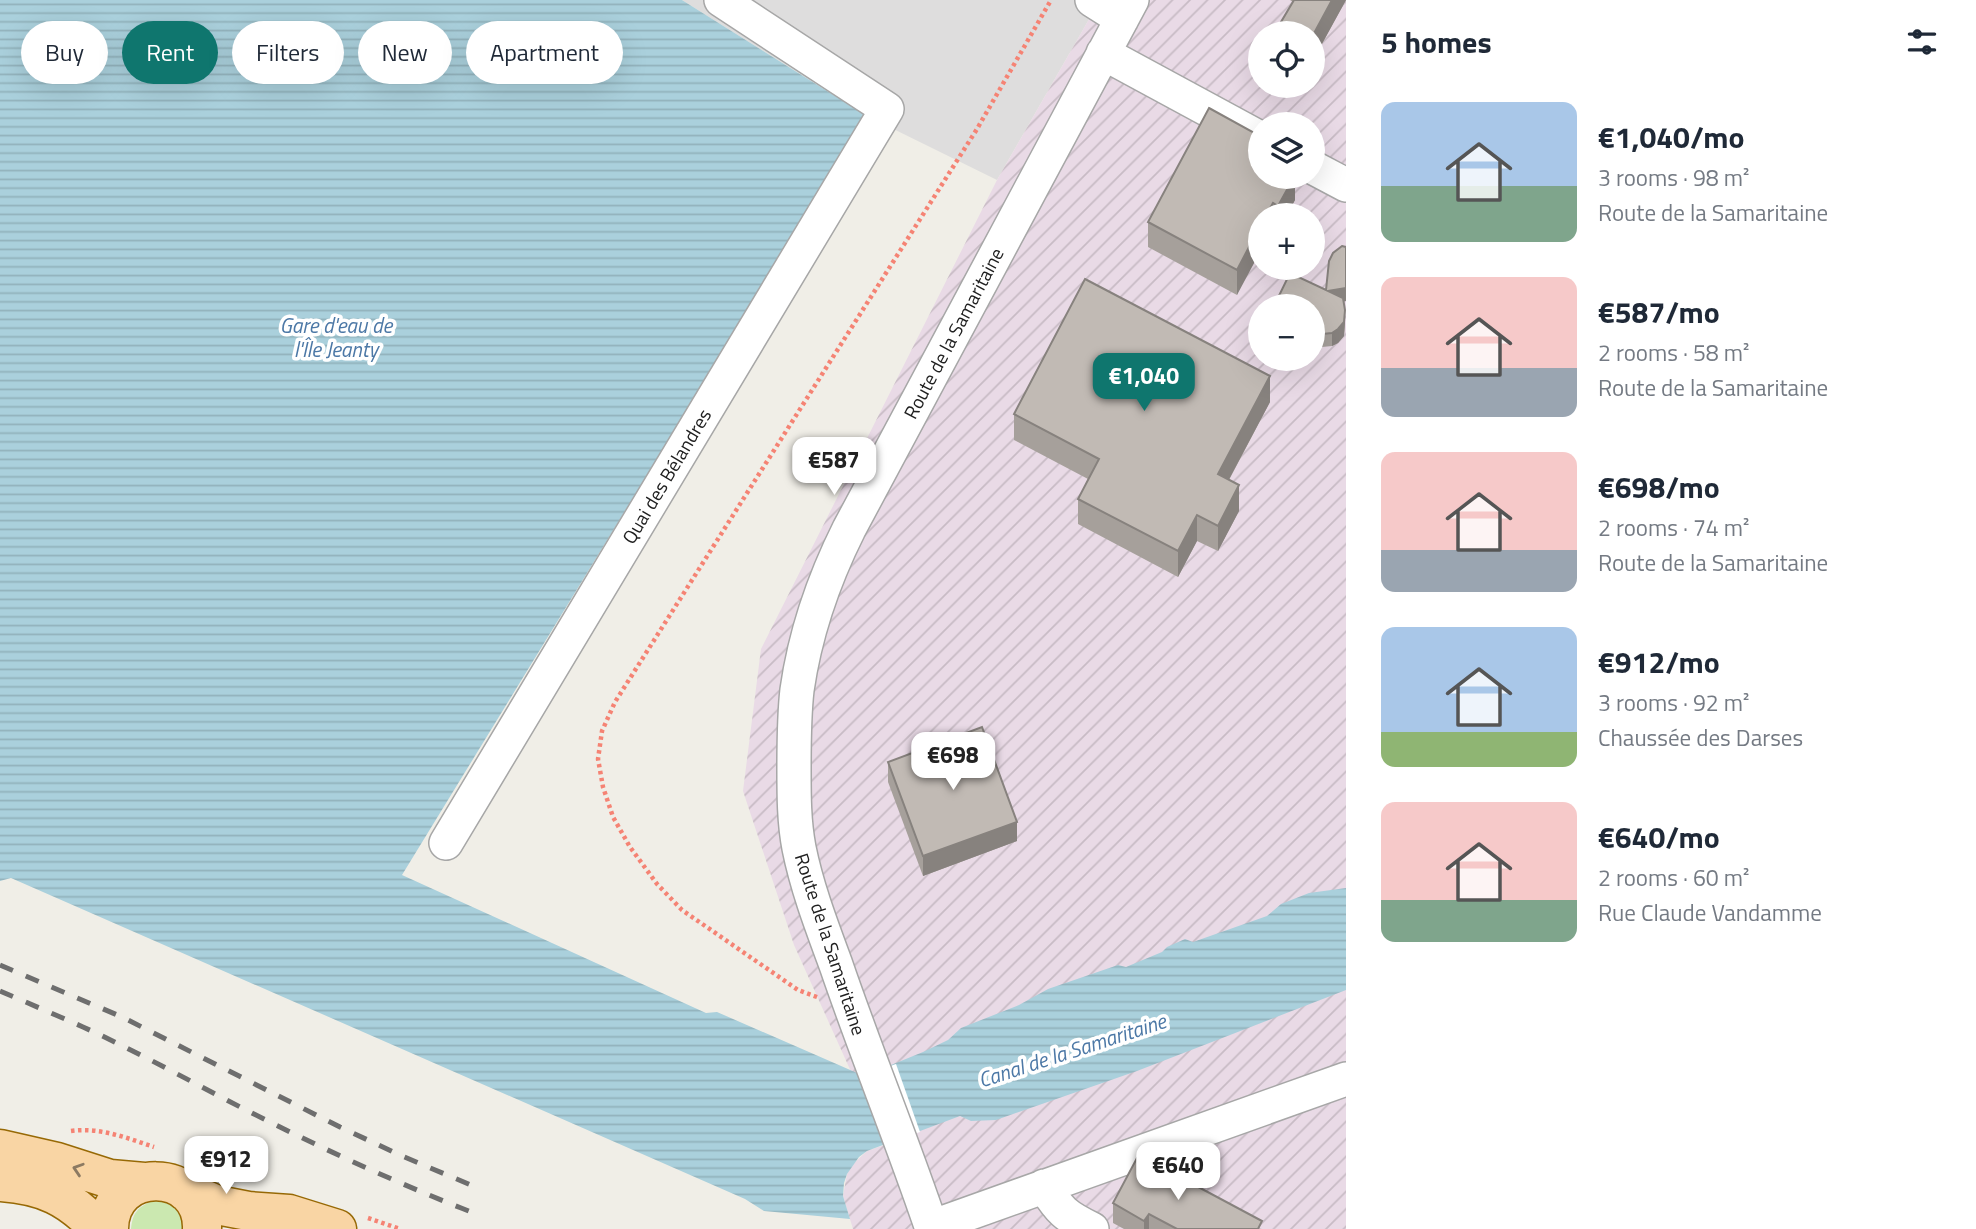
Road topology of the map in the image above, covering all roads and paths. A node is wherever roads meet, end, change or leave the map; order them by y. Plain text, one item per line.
1 (721, 0) edge
2 (1051, 0) edge
3 (1092, 0) edge
4 (1127, 9) edge
5 (1103, 53) junction
6 (1248, 132) edge
7 (1325, 174) edge
8 (1346, 185) edge
9 (446, 843) dead end
10 (850, 1008) junction
11 (1346, 1079) edge
12 (0, 1149) edge
13 (0, 1182) edge
14 (145, 1182) junction
15 (1044, 1186) junction
16 (185, 1191) junction
17 (931, 1228) edge
18 (99, 1229) edge
19 (109, 1229) edge
20 (202, 1229) edge
21 (337, 1229) edge
22 (1092, 1229) edge

1 - 9 street, Quai des Bélandres
2 - 10 path
3 - 4 street
4 - 5 street, Route de la Samaritaine
5 - 6 street
5 - 10 street, Route de la Samaritaine
7 - 8 street
10 - 17 street, Route de la Samaritaine
11 - 15 street
14 -> 12 main road
13 - 18 main road
14 - 16 main road
14 - 19 main road
15 - 17 street
15 - 22 street
16 - 20 main road
16 - 21 main road

